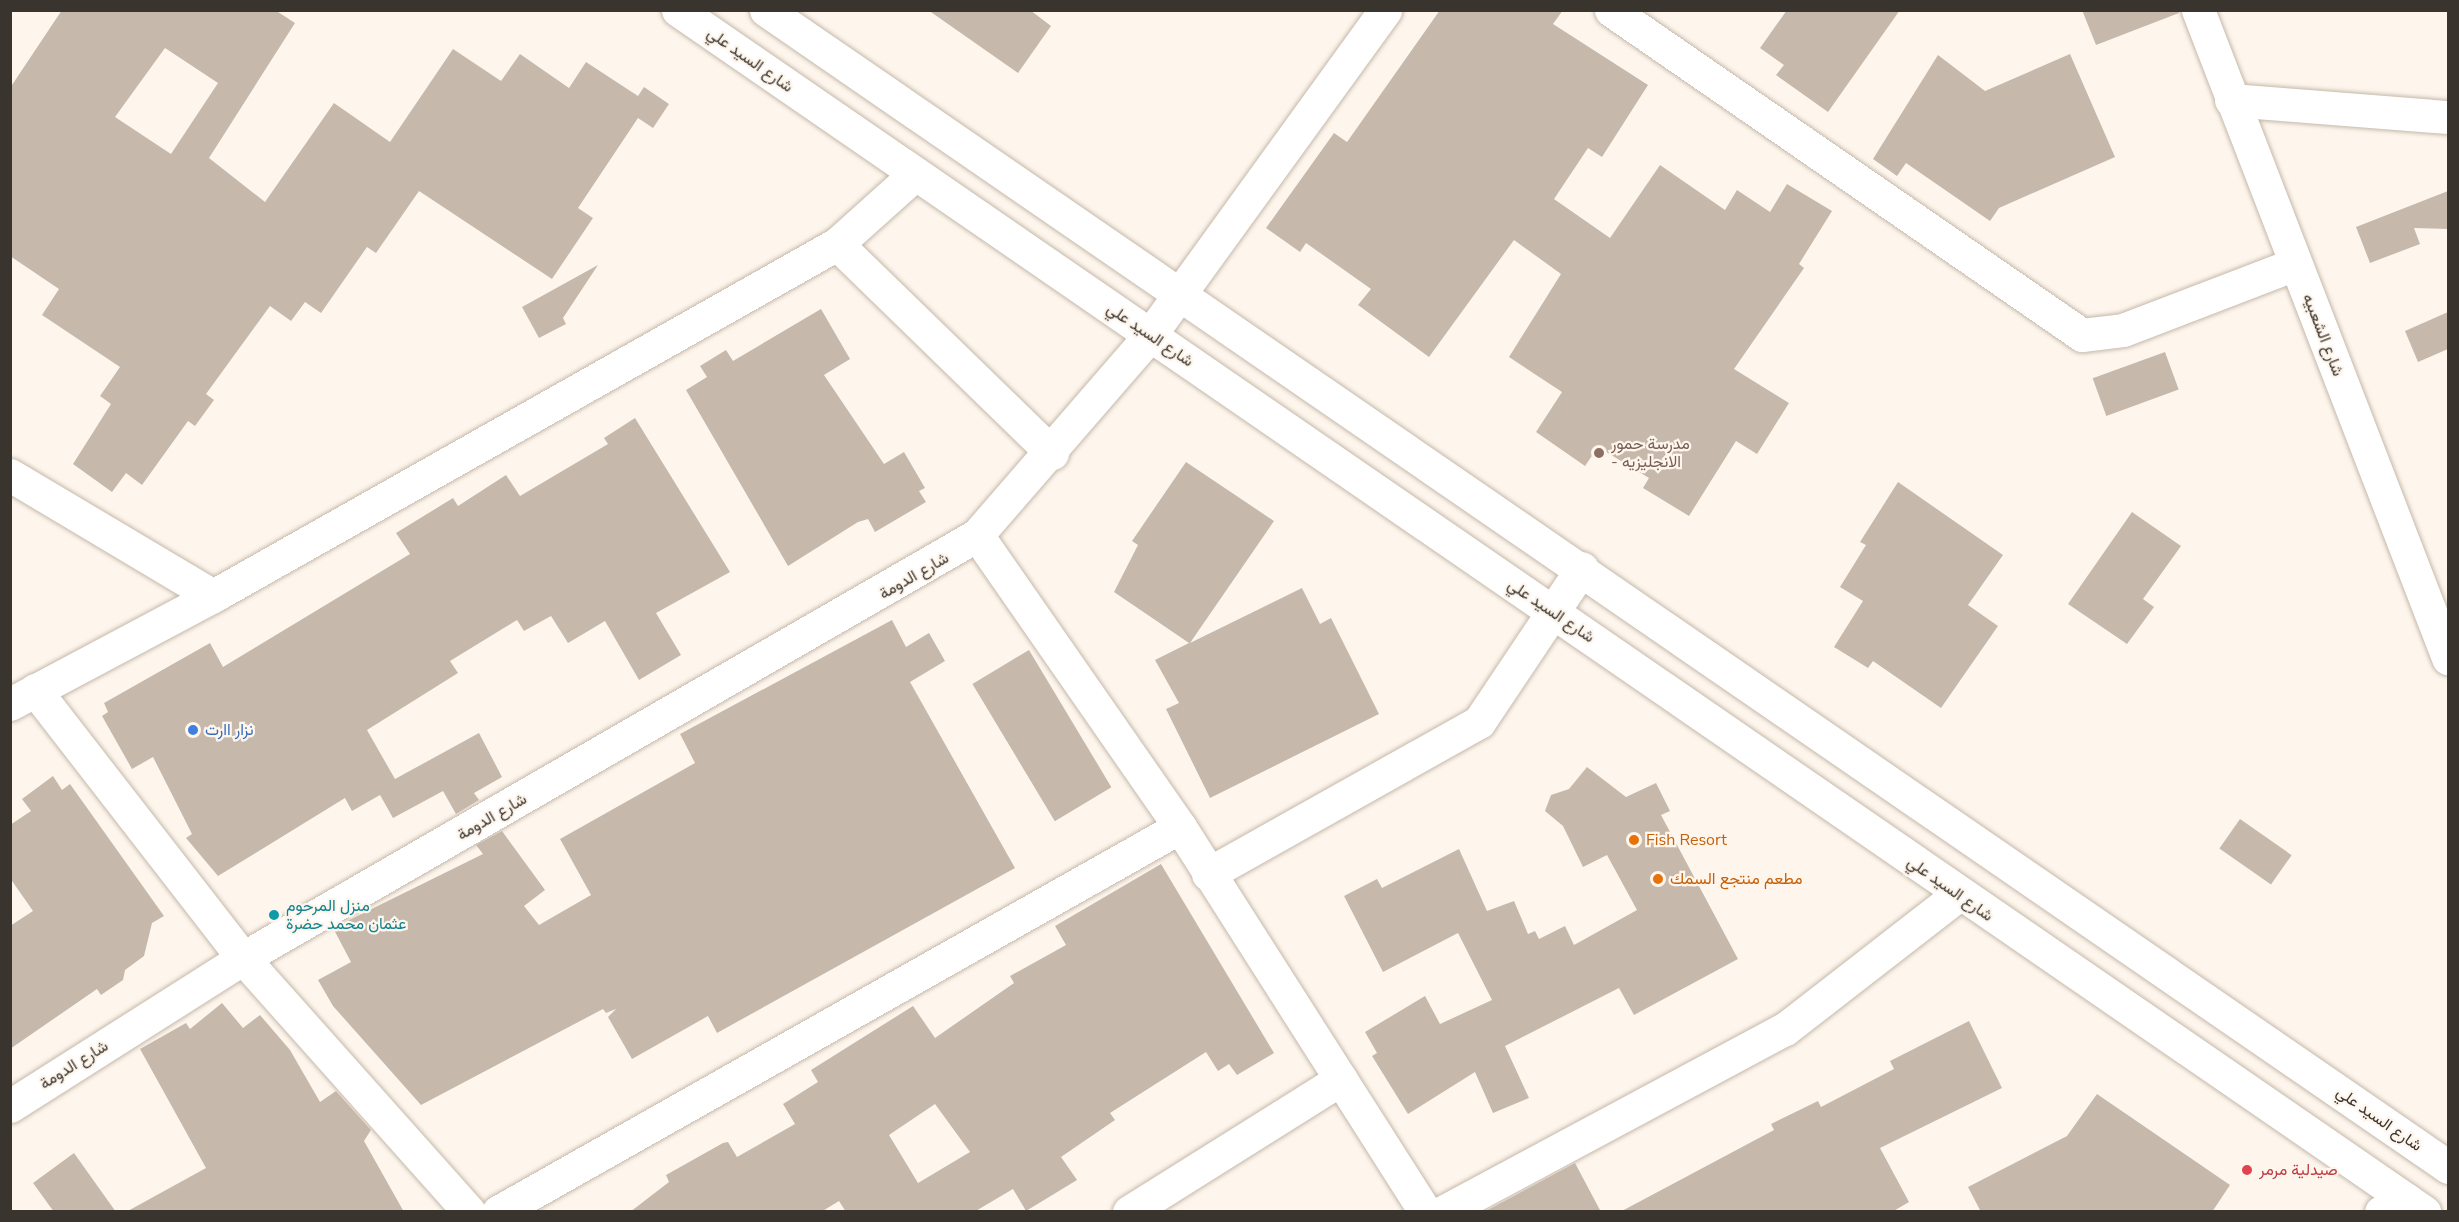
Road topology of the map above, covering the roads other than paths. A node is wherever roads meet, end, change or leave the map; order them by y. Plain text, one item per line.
1 (678, 10) edge
2 (766, 10) edge
3 (1385, 10) edge
4 (1611, 10) edge
5 (2198, 10) edge
6 (2232, 100) junction
7 (2448, 117) edge
8 (915, 174) junction
9 (837, 244) junction
10 (2295, 264) junction
11 (1178, 294) junction
12 (1150, 335) junction
13 (1052, 453) junction
14 (10, 475) edge
15 (977, 535) junction
16 (1582, 568) junction
17 (213, 596) junction
18 (1553, 613) junction
19 (2448, 658) edge
20 (23, 697) edge
21 (1180, 827) junction
22 (1208, 874) junction
23 (1958, 895) junction
24 (243, 958) junction
25 (1341, 1079) junction
26 (10, 1106) edge
27 (2448, 1167) edge
28 (2403, 1208) edge
29 (469, 1212) edge
30 (498, 1212) edge
31 (1129, 1212) edge
32 (1425, 1212) edge
33 (1443, 1212) edge

1 - 8 street, شارع السيد علي
2 - 11 street, شارع السيد علي
3 - 11 street, شارع الدومة
4 - 10 street
5 - 6 street, شارع الشعبيه
6 - 7 street
6 - 10 street, شارع الشعبيه
8 - 9 street
8 - 12 street, شارع السيد علي
9 - 13 street
9 - 17 street
10 - 19 street, شارع الشعبيه
11 - 12 street, شارع الدومة
11 - 16 street, شارع السيد علي
12 - 13 street, شارع الدومة
12 - 18 street, شارع السيد علي
13 - 15 street, شارع الدومة
14 - 17 street
15 - 21 street
15 - 24 street, شارع الدومة
16 - 18 street
16 - 27 street, شارع السيد علي
17 - 20 street
18 - 22 street
18 - 23 street, شارع السيد علي
20 - 24 street
21 - 22 street
21 - 30 street
22 - 25 street
23 - 28 street, شارع السيد علي
23 - 33 street
24 - 26 street, شارع الدومة
24 - 29 street
25 - 31 street
25 - 32 street

